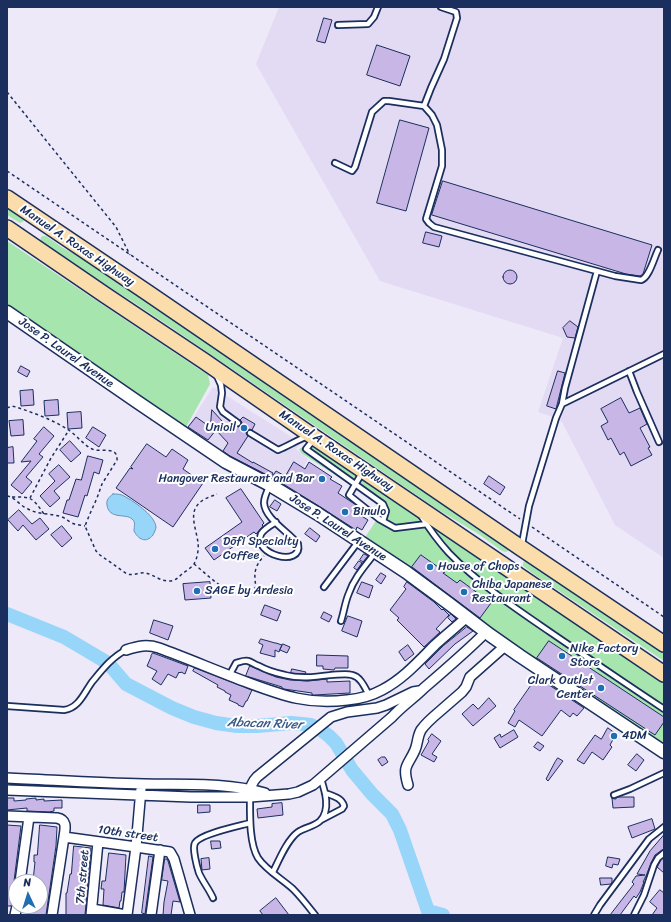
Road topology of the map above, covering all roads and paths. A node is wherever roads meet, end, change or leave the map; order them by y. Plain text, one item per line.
1 (378, 7) edge
2 (440, 7) edge
3 (338, 25) dead end
4 (7, 92) edge
5 (424, 106) junction
6 (335, 163) dead end
7 (7, 171) edge
8 (7, 198) edge
9 (37, 218) junction
10 (7, 228) edge
11 (24, 239) junction
12 (658, 250) dead end
13 (130, 255) junction
14 (597, 271) junction
15 (7, 312) edge
16 (664, 354) edge
17 (204, 361) junction
18 (629, 371) junction
19 (562, 404) junction
20 (7, 408) edge
21 (238, 423) dead end
22 (69, 430) junction
23 (250, 433) dead end
24 (313, 436) junction
25 (660, 442) dead end
26 (364, 470) junction
27 (355, 483) junction
28 (270, 485) junction
29 (217, 494) dead end
30 (7, 496) edge
31 (12, 497) junction
32 (30, 498) junction
33 (412, 502) junction
34 (44, 514) junction
35 (383, 521) junction
36 (276, 522) junction
37 (526, 523) junction
38 (427, 524) junction
39 (85, 526) junction
40 (359, 541) junction
41 (521, 548) junction
42 (268, 552) junction
43 (376, 552) junction
44 (194, 564) junction
45 (507, 567) junction
46 (324, 587) dead end
47 (467, 617) junction
48 (664, 617) edge
49 (341, 621) dead end
50 (488, 634) junction
51 (664, 644) edge
52 (505, 646) junction
53 (126, 650) joint
54 (664, 674) edge
55 (229, 676) junction
56 (423, 693) junction
57 (369, 696) junction
58 (325, 702) junction
59 (7, 706) edge
60 (664, 709) edge
61 (331, 717) junction
62 (664, 752) edge
63 (664, 773) edge
64 (7, 778) edge
65 (320, 779) junction
66 (141, 784) junction
67 (408, 785) dead end
68 (7, 790) edge
69 (250, 793) junction
70 (325, 793) junction
71 (141, 795) junction
72 (614, 795) dead end
73 (7, 816) edge
74 (29, 817) junction
75 (320, 821) junction
76 (250, 823) junction
77 (664, 827) edge
78 (64, 837) junction
79 (98, 842) junction
80 (136, 847) junction
81 (160, 850) junction
82 (664, 852) edge
83 (273, 872) junction
84 (21, 874) edge
85 (213, 898) dead end
86 (92, 912) edge
87 (52, 915) edge
88 (126, 915) edge
89 (151, 915) edge
90 (190, 915) edge
91 (315, 915) edge
92 (594, 915) edge
93 (634, 915) edge

1 - 3 lane
2 - 5 lane
4 - 13 path
5 - 6 lane
5 - 14 lane
7 - 13 path
8 - 9 main road, Manuel A. Roxas Highway
9 - 11 main road
9 - 41 main road, Manuel A. Roxas Highway
10 - 11 main road, Manuel A. Roxas Highway
11 - 17 main road, Manuel A. Roxas Highway
12 - 14 lane
13 - 37 path
14 - 19 lane
15 - 28 street, Jose P. Laurel Avenue
16 - 18 lane
17 - 21 lane
17 - 24 main road, Manuel A. Roxas Highway
18 - 19 lane
18 - 25 lane
19 - 37 lane
20 - 22 path
22 - 32 path
22 - 39 path
23 - 24 lane
24 - 26 main road, Manuel A. Roxas Highway
24 - 27 lane
26 - 27 lane
26 - 33 main road, Manuel A. Roxas Highway
27 - 35 lane
27 - 35 lane
28 - 36 lane
28 - 40 street, Jose P. Laurel Avenue
29 - 44 path
30 - 31 path
31 - 32 path
31 - 34 path
32 - 34 path
33 - 38 lane
33 - 45 main road, Manuel A. Roxas Highway
34 - 39 path
35 - 38 lane
36 - 42 lane
36 - 42 lane
37 - 41 lane
37 - 48 path
38 - 60 lane
39 - 44 path
40 - 43 street, Jose P. Laurel Avenue
40 - 46 lane
41 - 45 main road
41 - 51 main road, Manuel A. Roxas Highway
42 - 44 path
43 - 47 street, Jose P. Laurel Avenue
43 - 49 lane
45 - 54 main road, Manuel A. Roxas Highway
47 - 50 street, Jose P. Laurel Avenue
47 - 57 street
50 - 52 street, Jose P. Laurel Avenue
50 - 56 street
52 - 62 street, Jose P. Laurel Avenue
52 - 67 street
53 - 55 street
53 - 59 lane
55 - 57 lane
55 - 58 street
56 - 61 street
56 - 65 street
57 - 58 street
58 - 61 street
61 - 69 street
63 - 72 lane
64 - 66 street
65 - 69 street
65 - 70 lane
66 - 69 street
66 - 71 street
68 - 71 street
69 - 71 street
69 - 76 lane
70 - 75 lane
70 - 75 lane
71 - 80 street
73 - 74 street
74 - 78 street
74 - 84 street
75 - 83 lane
76 - 83 lane
76 - 85 lane
77 - 92 lane
78 - 79 street, 10th street
78 - 87 street
79 - 80 street, 10th street
79 - 86 street, 7th street
80 - 81 street, 10th street
80 - 88 street
81 - 89 street
81 - 90 street, 10th street
82 - 93 lane
83 - 91 lane
86 - 88 street

